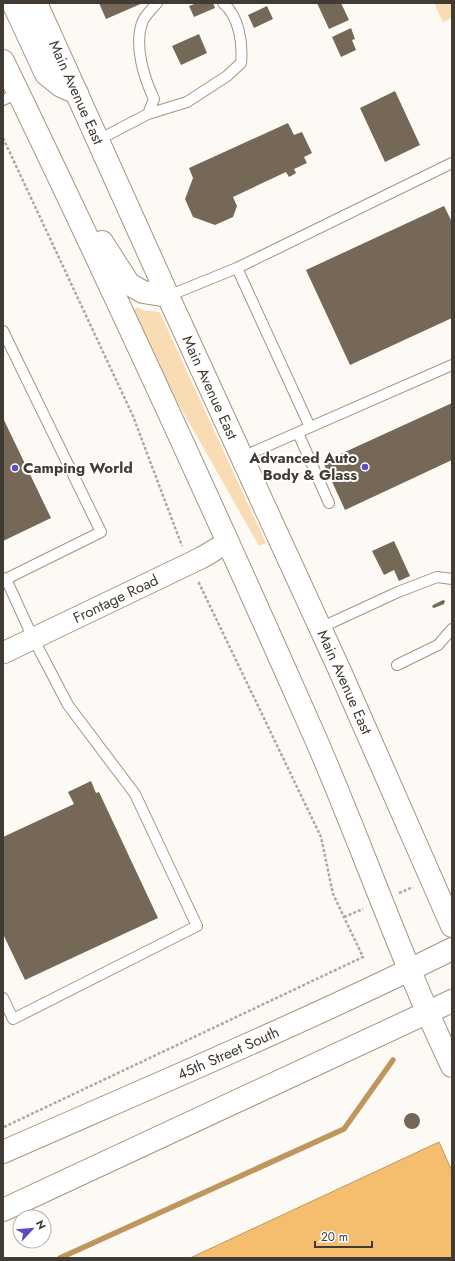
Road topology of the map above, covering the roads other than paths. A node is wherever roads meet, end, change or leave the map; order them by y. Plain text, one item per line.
1 (13, 3) edge
2 (36, 3) edge
3 (157, 3) edge
4 (223, 3) edge
5 (3, 61) edge
6 (78, 93) junction
7 (11, 97) edge
8 (148, 114) junction
9 (40, 136) junction
10 (98, 140) junction
11 (452, 163) edge
12 (237, 268) junction
13 (168, 296) junction
14 (3, 331) edge
15 (452, 365) edge
16 (310, 427) junction
17 (298, 433) junction
18 (242, 457) junction
19 (329, 503) dead end
20 (228, 542) junction
21 (4, 578) edge
22 (452, 579) edge
23 (320, 628) junction
24 (452, 629) edge
25 (33, 638) junction
26 (3, 653) edge
27 (397, 665) dead end
28 (452, 926) edge
29 (452, 949) edge
30 (410, 970) junction
31 (3, 998) edge
32 (452, 1001) edge
33 (427, 1013) junction
34 (452, 1066) edge
35 (3, 1152) edge
36 (3, 1210) edge

1 - 6 main road
2 - 6 main road, Main Avenue East
3 - 8 lane
4 - 8 lane
5 - 7 main road
6 - 10 main road, Main Avenue East
7 - 9 main road
8 - 10 lane
9 - 13 main road
9 - 20 main road
10 - 13 main road, Main Avenue East
11 - 12 lane
12 - 13 lane
12 - 16 lane
13 - 18 main road, Main Avenue East
14 - 21 lane
15 - 16 lane
16 - 17 lane
17 - 18 lane
17 - 19 lane
18 - 23 main road, Main Avenue East
20 - 25 street, Frontage Road
20 - 30 main road
21 - 25 lane
22 - 23 lane
23 - 28 main road, Main Avenue East
24 - 27 lane
25 - 26 street, Frontage Road
25 - 31 lane
29 - 30 main road, 45th Street South
30 - 33 main road
30 - 35 main road, 45th Street South
32 - 33 main road
33 - 34 main road
33 - 36 main road

